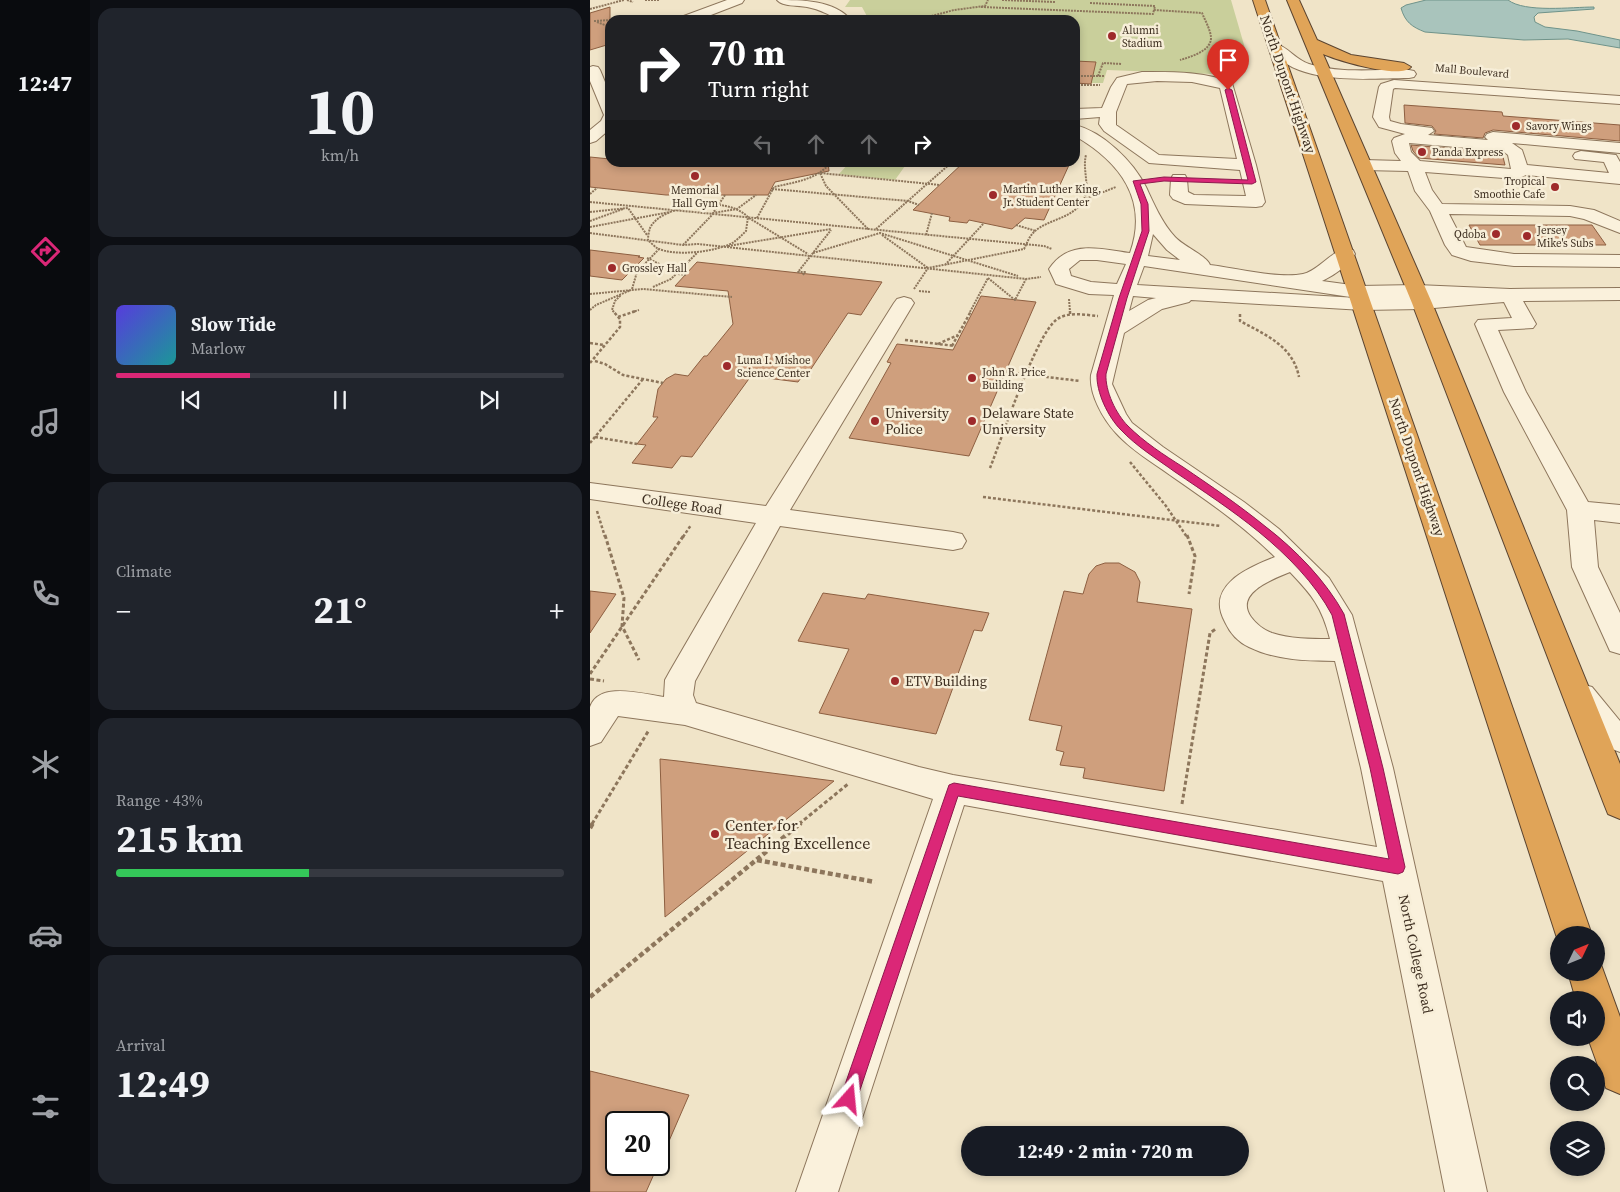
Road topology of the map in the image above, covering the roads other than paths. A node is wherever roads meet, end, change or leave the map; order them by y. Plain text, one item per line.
1 (738, 0) edge
2 (785, 0) edge
3 (1259, 0) edge
4 (1293, 0) edge
5 (699, 15) edge
6 (839, 15) edge
7 (1313, 43) junction
8 (1276, 48) junction
9 (595, 68) edge
10 (1406, 69) junction
11 (1324, 71) junction
12 (1620, 90) edge
13 (1290, 91) junction
14 (1336, 98) junction
15 (1576, 98) junction
16 (605, 100) edge
17 (1620, 100) edge
18 (590, 107) edge
19 (1108, 112) junction
20 (605, 114) edge
21 (1080, 114) edge
22 (1620, 115) edge
23 (1344, 119) junction
24 (605, 126) edge
25 (1080, 133) edge
26 (590, 138) edge
27 (1620, 148) edge
28 (1512, 149) junction
29 (1364, 164) junction
30 (1248, 165) junction
31 (1415, 166) junction
32 (1520, 170) junction
33 (1620, 178) edge
34 (1198, 180) dead end
35 (1151, 182) junction
36 (1234, 182) dead end
37 (1252, 182) junction
38 (1541, 197) junction
39 (1145, 204) junction
40 (1437, 208) junction
41 (1618, 230) edge
42 (1144, 239) junction
43 (1097, 254) junction
44 (1346, 254) junction
45 (1137, 260) junction
46 (1620, 261) edge
47 (1222, 271) junction
48 (1294, 282) junction
49 (1210, 294) junction
50 (1620, 294) edge
51 (1510, 295) junction
52 (909, 297) road end
53 (1419, 297) junction
54 (1361, 298) junction
55 (1115, 311) junction
56 (590, 491) edge
57 (1580, 510) junction
58 (1620, 514) edge
59 (773, 516) junction
60 (953, 541) dead end
61 (1295, 559) junction
62 (1620, 643) edge
63 (1347, 650) junction
64 (1572, 685) junction
65 (685, 712) junction
66 (590, 733) edge
67 (1620, 739) edge
68 (954, 789) junction
69 (1620, 804) edge
70 (1398, 867) junction
71 (1571, 926) edge
72 (1605, 1029) edge
73 (1620, 1074) edge
74 (818, 1192) edge
75 (1466, 1192) edge

1 - 5 street
2 - 6 street
3 - 8 highway, North Dupont Highway
4 - 7 highway
7 - 10 highway
7 - 11 highway
8 - 11 street, Mall Boulevard
8 - 13 highway, North Dupont Highway
9 - 16 street
10 - 11 street, Mall Boulevard
10 - 14 highway
10 - 15 street, Mall Boulevard
11 - 13 street, Mall Boulevard
11 - 14 highway
12 - 15 street
13 - 23 highway
13 - 44 highway, North Dupont Highway
14 - 23 highway
15 - 17 street
15 - 22 street
15 - 27 street
18 - 20 street
19 - 21 street
19 - 30 street
19 - 30 street
23 - 29 highway
24 - 26 street
25 - 35 street
28 - 31 street
28 - 32 street
28 - 33 street
29 - 31 street
29 - 53 highway
30 - 37 street
31 - 32 street
31 - 40 street
32 - 33 street
32 - 38 street
34 - 35 street
35 - 37 street
35 - 39 street
36 - 37 street
38 - 40 street
38 - 41 street
39 - 42 street
39 - 47 street
40 - 46 street
42 - 43 street
42 - 45 street
43 - 45 street
43 - 55 street
44 - 48 street
44 - 54 highway, North Dupont Highway
45 - 47 street
45 - 55 street, North College Road
47 - 48 street
48 - 54 street
49 - 54 street
49 - 55 street
49 - 55 street
50 - 51 street
51 - 53 street
51 - 57 street
52 - 59 street
53 - 54 street
53 - 64 highway
54 - 71 highway, North Dupont Highway
55 - 61 street, North College Road
56 - 59 street, College Road
57 - 58 street
57 - 62 street
59 - 60 street, College Road
59 - 65 street
61 - 63 street, North College Road
61 - 63 street
63 - 70 street, North College Road
64 - 67 street
64 - 69 highway
65 - 66 street
65 - 68 street
68 - 70 street
68 - 74 street
70 - 75 street, North College Road
72 - 73 highway

